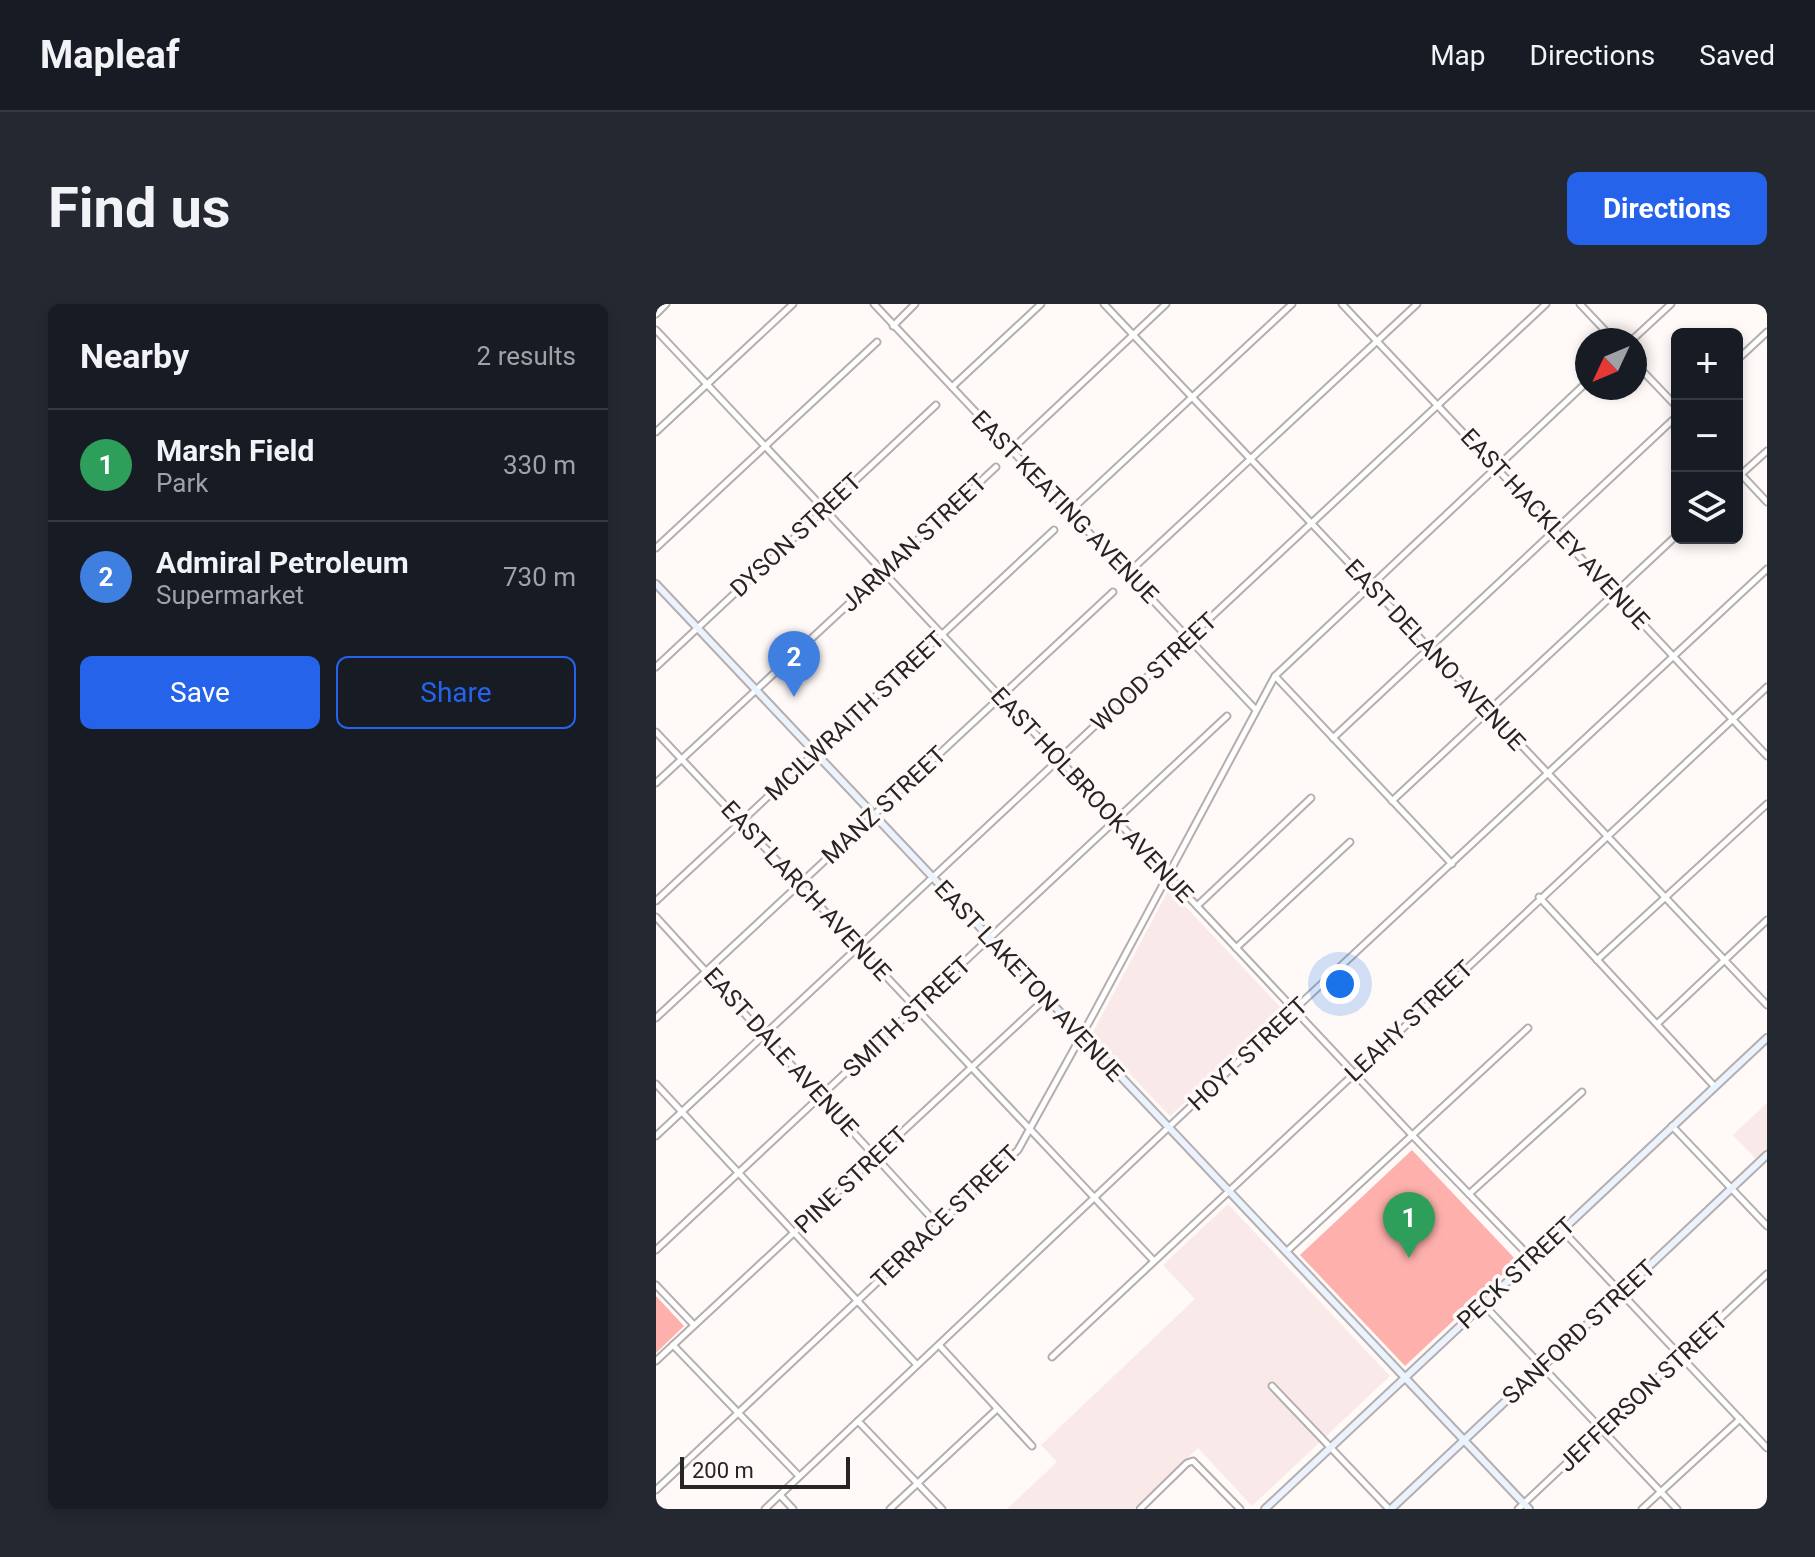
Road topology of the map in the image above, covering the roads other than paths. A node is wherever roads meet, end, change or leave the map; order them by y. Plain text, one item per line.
1 (666, 304) edge
2 (793, 304) edge
3 (874, 304) edge
4 (915, 304) edge
5 (1041, 304) edge
6 (1104, 304) edge
7 (1166, 304) edge
8 (1292, 304) edge
9 (1342, 304) edge
10 (1417, 304) edge
11 (1546, 304) edge
12 (1580, 304) edge
13 (1671, 304) edge
14 (656, 314) edge
15 (893, 326) junction
16 (1603, 328) edge
17 (1645, 328) edge
18 (656, 330) edge
19 (1767, 332) edge
20 (1133, 335) junction
21 (877, 342) dead end
22 (1377, 342) junction
23 (1743, 354) edge
24 (1647, 376) edge
25 (707, 384) junction
26 (952, 387) junction
27 (1575, 393) edge
28 (1192, 398) junction
29 (1671, 401) edge
30 (1438, 404) junction
31 (936, 405) dead end
32 (1671, 422) edge
33 (656, 432) edge
34 (765, 447) junction
35 (1011, 450) junction
36 (1767, 451) edge
37 (1250, 460) junction
38 (996, 467) dead end
39 (1497, 467) junction
40 (1741, 472) edge
41 (1743, 479) edge
42 (1767, 502) edge
43 (824, 509) junction
44 (1069, 512) junction
45 (1311, 524) junction
46 (1054, 530) dead end
47 (1556, 530) junction
48 (1671, 541) edge
49 (656, 548) edge
50 (1767, 569) edge
51 (883, 572) junction
52 (1128, 573) junction
53 (656, 584) edge
54 (1370, 586) junction
55 (1113, 592) dead end
56 (1615, 593) junction
57 (697, 628) junction
58 (942, 634) junction
59 (1190, 639) junction
60 (1429, 649) junction
61 (1674, 656) junction
62 (656, 667) edge
63 (1275, 676) junction
64 (1767, 687) edge
65 (755, 691) junction
66 (1000, 697) junction
67 (1256, 710) junction
68 (1488, 711) junction
69 (1227, 716) dead end
70 (1733, 719) junction
71 (656, 732) edge
72 (1333, 738) junction
73 (814, 754) junction
74 (1767, 756) edge
75 (682, 759) junction
76 (1059, 759) junction
77 (1547, 774) junction
78 (656, 783) edge
79 (1311, 798) dead end
80 (1392, 801) junction
81 (1767, 804) edge
82 (873, 816) junction
83 (1116, 820) junction
84 (741, 822) junction
85 (1606, 836) junction
86 (1350, 842) dead end
87 (1452, 864) junction
88 (1168, 876) junction
89 (932, 878) junction
90 (799, 885) junction
91 (1539, 897) junction
92 (1665, 898) junction
93 (656, 901) edge
94 (1197, 906) junction
95 (656, 917) edge
96 (1767, 920) edge
97 (989, 939) junction
98 (858, 947) junction
99 (1236, 948) junction
100 (1724, 959) junction
101 (1597, 960) junction
102 (706, 971) junction
103 (1045, 999) junction
104 (1767, 1005) edge
105 (916, 1008) junction
106 (1295, 1009) junction
107 (656, 1018) edge
108 (1657, 1024) junction
109 (1528, 1028) dead end
110 (764, 1035) junction
111 (1081, 1037) junction
112 (1767, 1038) edge
113 (971, 1068) junction
114 (1354, 1073) junction
115 (656, 1084) edge
116 (1715, 1087) junction
117 (1582, 1092) dead end
118 (821, 1097) junction
119 (682, 1112) junction
120 (1672, 1126) junction
121 (1031, 1130) junction
122 (1168, 1130) junction
123 (1412, 1135) junction
124 (656, 1136) edge
125 (1767, 1155) edge
126 (876, 1157) junction
127 (739, 1174) junction
128 (1732, 1189) junction
129 (1227, 1190) junction
130 (1469, 1194) junction
131 (1095, 1198) junction
132 (937, 1224) junction
133 (1767, 1226) edge
134 (1562, 1230) junction
135 (794, 1234) junction
136 (656, 1250) edge
137 (1286, 1252) junction
138 (1531, 1258) junction
139 (1153, 1260) junction
140 (1767, 1274) edge
141 (656, 1285) edge
142 (1622, 1292) junction
143 (856, 1302) junction
144 (1483, 1304) junction
145 (694, 1325) junction
146 (673, 1345) junction
147 (939, 1345) junction
148 (1681, 1356) junction
149 (1052, 1357) dead end
150 (656, 1361) edge
151 (917, 1365) junction
152 (1543, 1365) junction
153 (1405, 1376) junction
154 (1272, 1386) dead end
155 (997, 1409) junction
156 (738, 1413) junction
157 (1740, 1419) junction
158 (858, 1421) junction
159 (1602, 1430) junction
160 (1464, 1440) junction
161 (1032, 1446) dead end
162 (1330, 1448) junction
163 (1767, 1448) edge
164 (799, 1476) junction
165 (917, 1483) junction
166 (656, 1490) edge
167 (1661, 1490) junction
168 (780, 1495) junction
169 (1524, 1507) edge
170 (765, 1509) edge
171 (793, 1509) edge
172 (890, 1509) edge
173 (942, 1509) edge
174 (1140, 1509) edge
175 (1240, 1509) edge
176 (1265, 1509) edge
177 (1390, 1509) edge
178 (1642, 1509) edge
179 (1677, 1509) edge

1 - 14 street
2 - 25 street
3 - 15 street, EAST KEATING AVENUE
4 - 15 street
5 - 26 street
6 - 20 street, EAST DELANO AVENUE
7 - 20 street
8 - 28 street
9 - 22 street, EAST HACKLEY AVENUE
10 - 22 street
11 - 30 street, WOOD STREET
12 - 16 street
13 - 17 street
15 - 26 street, EAST KEATING AVENUE
18 - 25 street, EAST HOLBROOK AVENUE
19 - 23 street
20 - 28 street, EAST DELANO AVENUE
20 - 35 street
21 - 34 street
22 - 30 street, EAST HACKLEY AVENUE
22 - 37 street
24 - 29 street
25 - 33 street
25 - 34 street, EAST HOLBROOK AVENUE
26 - 35 street, EAST KEATING AVENUE
27 - 39 street, TERRACE STREET
28 - 37 street, EAST DELANO AVENUE
28 - 44 street
30 - 39 street, EAST HACKLEY AVENUE
30 - 45 street, WOOD STREET
31 - 43 street, DYSON STREET
32 - 47 street
34 - 43 street, EAST HOLBROOK AVENUE
34 - 49 street
35 - 44 street, EAST KEATING AVENUE
36 - 40 street
37 - 45 street, EAST DELANO AVENUE
37 - 52 street
38 - 51 street, JARMAN STREET
39 - 47 street, EAST HACKLEY AVENUE
39 - 54 street, TERRACE STREET
41 - 42 street
43 - 51 street, EAST HOLBROOK AVENUE
43 - 57 street, DYSON STREET
44 - 52 street, EAST KEATING AVENUE
45 - 54 street, EAST DELANO AVENUE
45 - 59 street, WOOD STREET
46 - 58 street, MCILWRAITH STREET
47 - 56 street, EAST HACKLEY AVENUE
47 - 60 street
48 - 56 street
50 - 61 street, HOYT STREET
51 - 58 street, EAST HOLBROOK AVENUE
51 - 65 street, JARMAN STREET
52 - 59 street, EAST KEATING AVENUE
53 - 57 main road, EAST LAKETON AVENUE
54 - 60 street, EAST DELANO AVENUE
54 - 63 street, TERRACE STREET
55 - 66 street, MANZ STREET
56 - 61 street, EAST HACKLEY AVENUE
56 - 68 street
57 - 62 street, DYSON STREET
57 - 65 main road, EAST LAKETON AVENUE
58 - 66 street, EAST HOLBROOK AVENUE
58 - 73 street, MCILWRAITH STREET
59 - 67 street, EAST KEATING AVENUE
59 - 76 street, WOOD STREET
60 - 68 street, EAST DELANO AVENUE
60 - 72 street
61 - 70 street, EAST HACKLEY AVENUE
61 - 77 street, HOYT STREET
63 - 67 street, TERRACE STREET
63 - 72 street
64 - 70 street, LEAHY STREET
65 - 73 main road, EAST LAKETON AVENUE
65 - 75 street, JARMAN STREET
66 - 76 street, EAST HOLBROOK AVENUE
66 - 82 street, MANZ STREET
67 - 88 street, TERRACE STREET
68 - 77 street, EAST DELANO AVENUE
68 - 80 street
69 - 83 street, SMITH STREET
70 - 74 street, EAST HACKLEY AVENUE
70 - 85 street, LEAHY STREET
71 - 75 street, EAST LARCH AVENUE
72 - 80 street
73 - 82 main road, EAST LAKETON AVENUE
73 - 84 street, MCILWRAITH STREET
75 - 78 street, JARMAN STREET
75 - 84 street, EAST LARCH AVENUE
76 - 83 street, EAST HOLBROOK AVENUE
76 - 89 street, WOOD STREET
77 - 85 street, EAST DELANO AVENUE
77 - 87 street, HOYT STREET
79 - 94 street
80 - 87 street
81 - 92 street
82 - 89 main road, EAST LAKETON AVENUE
82 - 90 street, MANZ STREET
83 - 88 street, EAST HOLBROOK AVENUE
83 - 97 street, SMITH STREET
84 - 90 street, EAST LARCH AVENUE
84 - 93 street, MCILWRAITH STREET
85 - 91 street, LEAHY STREET
85 - 92 street, EAST DELANO AVENUE
86 - 99 street
87 - 106 street, HOYT STREET
88 - 94 street, EAST HOLBROOK AVENUE
88 - 111 street, TERRACE STREET
89 - 97 main road, EAST LAKETON AVENUE
89 - 98 street, WOOD STREET
90 - 98 street, EAST LARCH AVENUE
90 - 102 street, MANZ STREET
91 - 101 street
91 - 114 street, LEAHY STREET
92 - 100 street, EAST DELANO AVENUE
92 - 101 street
94 - 99 street, EAST HOLBROOK AVENUE
95 - 102 street, EAST DALE AVENUE
96 - 100 street
97 - 103 main road, EAST LAKETON AVENUE
97 - 105 street, SMITH STREET
98 - 105 street, EAST LARCH AVENUE
98 - 110 street, WOOD STREET
99 - 106 street, EAST HOLBROOK AVENUE
100 - 104 street, EAST DELANO AVENUE
100 - 108 street
101 - 108 street
102 - 107 street, MANZ STREET
102 - 110 street, EAST DALE AVENUE
103 - 111 main road, EAST LAKETON AVENUE
103 - 113 street, PINE STREET
105 - 113 street, EAST LARCH AVENUE
105 - 118 street, SMITH STREET
106 - 114 street, EAST HOLBROOK AVENUE
106 - 122 street, HOYT STREET
108 - 116 street
109 - 123 street
110 - 118 street, EAST DALE AVENUE
110 - 119 street, WOOD STREET
111 - 121 street, TERRACE STREET
111 - 122 main road, EAST LAKETON AVENUE
112 - 116 main road, PECK STREET
113 - 121 street, EAST LARCH AVENUE
113 - 126 street, PINE STREET
114 - 123 street, EAST HOLBROOK AVENUE
114 - 129 street, LEAHY STREET
115 - 119 street
116 - 120 main road, PECK STREET
117 - 130 street
118 - 126 street, EAST DALE AVENUE
118 - 127 street, SMITH STREET
119 - 124 street, WOOD STREET
119 - 127 street
120 - 128 street
120 - 134 main road, PECK STREET
121 - 131 street, EAST LARCH AVENUE
121 - 132 street, TERRACE STREET
122 - 129 main road, EAST LAKETON AVENUE
122 - 131 street, HOYT STREET
123 - 130 street, EAST HOLBROOK AVENUE
123 - 137 street
125 - 128 main road, SANFORD STREET
126 - 132 street, EAST DALE AVENUE
126 - 135 street, PINE STREET
127 - 135 street
127 - 136 street, SMITH STREET
128 - 133 street
128 - 142 main road, SANFORD STREET
129 - 137 main road, EAST LAKETON AVENUE
129 - 139 street, LEAHY STREET
130 - 138 street, EAST HOLBROOK AVENUE
131 - 139 street, EAST LARCH AVENUE
131 - 147 street, HOYT STREET
132 - 143 street, TERRACE STREET
134 - 138 main road, PECK STREET
134 - 142 street
135 - 143 street
135 - 145 street, PINE STREET
137 - 153 main road, EAST LAKETON AVENUE
138 - 144 main road, PECK STREET
139 - 149 street, LEAHY STREET
140 - 148 street, JEFFERSON STREET
141 - 145 street
142 - 148 street
142 - 152 main road, SANFORD STREET
143 - 151 street
143 - 156 street, TERRACE STREET
144 - 152 street
144 - 153 main road, PECK STREET
145 - 146 street, PINE STREET
146 - 150 street, PINE STREET
146 - 156 street
147 - 151 street, HOYT STREET
147 - 155 street
148 - 157 street
148 - 159 street, JEFFERSON STREET
151 - 158 street, HOYT STREET
152 - 159 street
152 - 160 main road, SANFORD STREET
153 - 160 main road, EAST LAKETON AVENUE
153 - 162 main road, PECK STREET
154 - 162 street
155 - 161 street
155 - 165 street
156 - 164 street
156 - 166 street, TERRACE STREET
157 - 163 street
157 - 167 street
158 - 164 street, HOYT STREET
158 - 165 street
159 - 167 street
159 - 169 street, JEFFERSON STREET
160 - 169 main road, EAST LAKETON AVENUE
160 - 177 main road, SANFORD STREET
162 - 176 main road, PECK STREET
162 - 177 street
164 - 168 street, HOYT STREET
165 - 172 street
165 - 173 street
167 - 178 street
167 - 179 street
168 - 170 street, HOYT STREET
168 - 171 street
174 - 175 street

